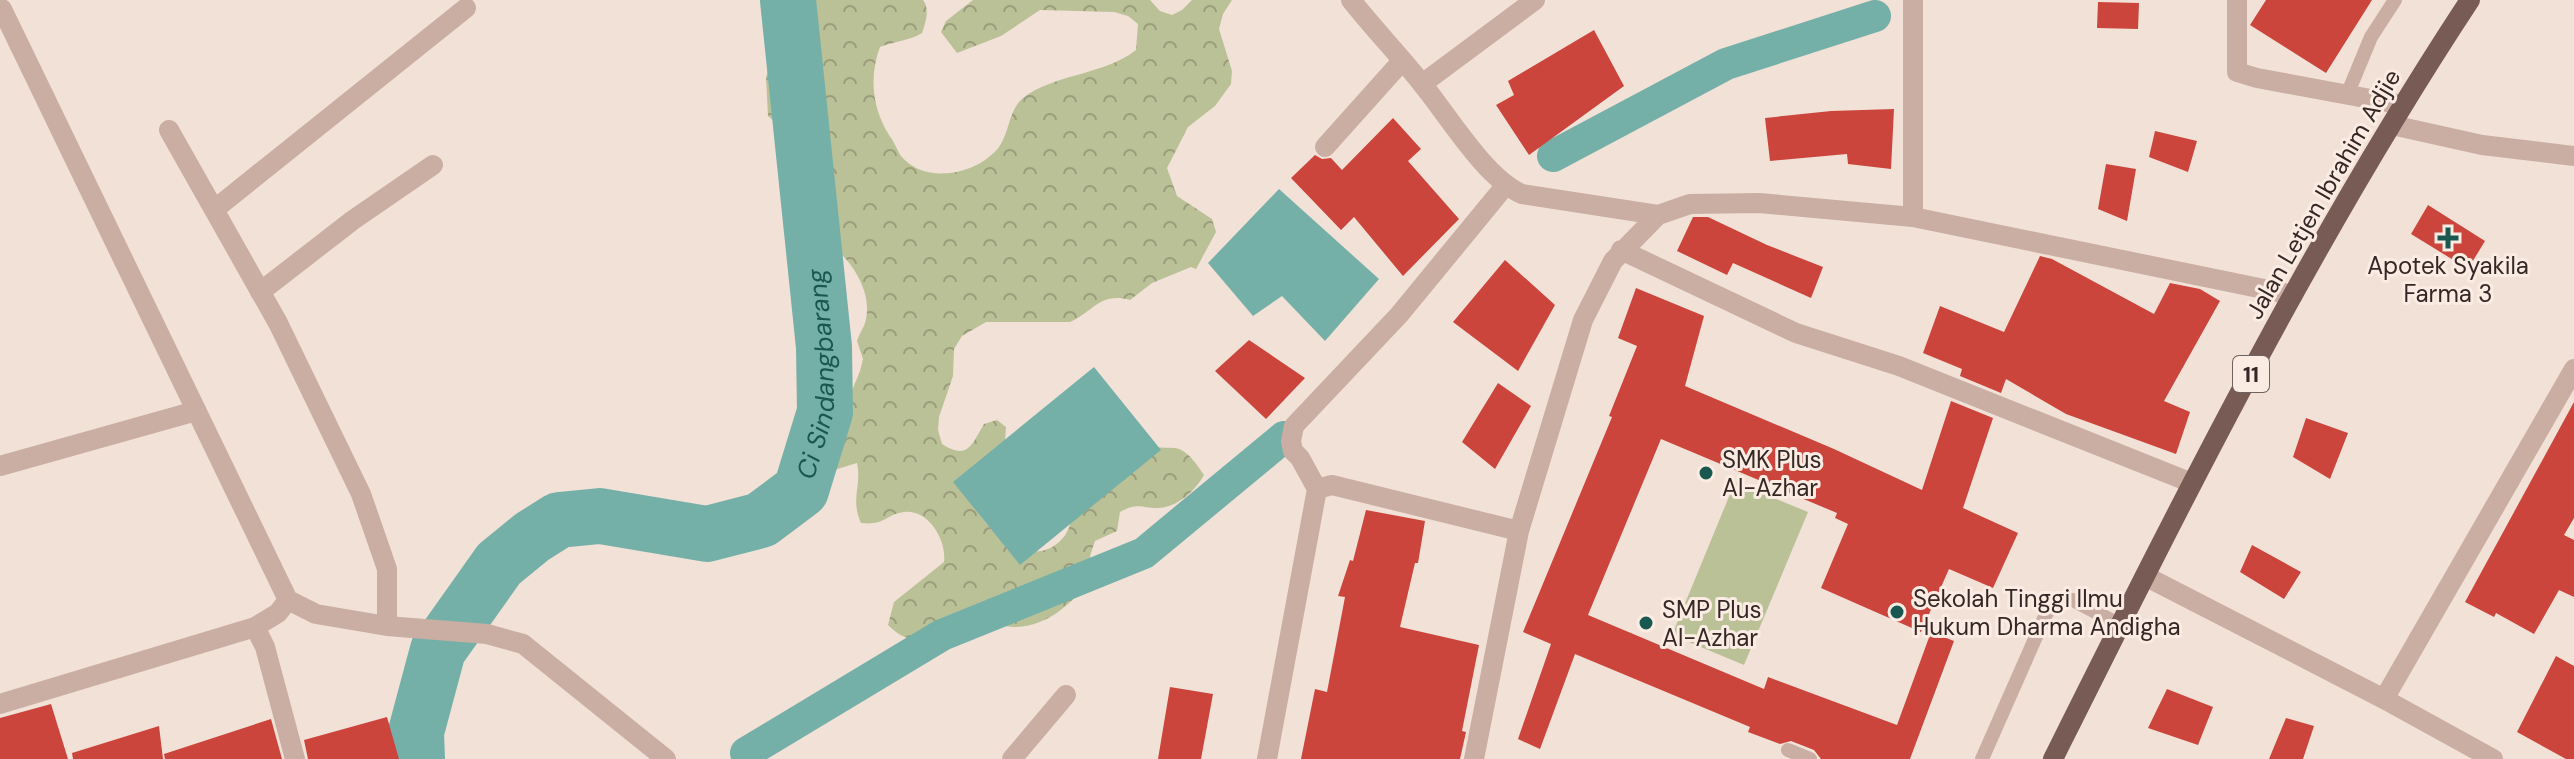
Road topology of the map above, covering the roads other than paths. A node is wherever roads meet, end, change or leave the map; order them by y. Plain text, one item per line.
1 (1351, 0) edge
2 (1535, 0) edge
3 (1913, 0) edge
4 (2237, 0) edge
5 (2395, 0) edge
6 (2470, 0) edge
7 (6, 6) edge
8 (466, 8) dead end
9 (1402, 61) junction
10 (1422, 84) junction
11 (2347, 95) junction
12 (2403, 105) junction
13 (2392, 125) junction
14 (169, 130) dead end
15 (1325, 147) dead end
16 (2574, 156) edge
17 (433, 165) dead end
18 (1505, 186) junction
19 (215, 209) junction
20 (1658, 215) junction
21 (1913, 217) junction
22 (1621, 250) junction
23 (260, 292) junction
24 (2293, 295) junction
25 (2574, 369) edge
26 (196, 411) junction
27 (0, 466) edge
28 (2192, 483) junction
29 (1317, 489) junction
30 (1519, 531) junction
31 (2145, 576) junction
32 (288, 600) junction
33 (2120, 625) junction
34 (387, 626) junction
35 (255, 627) junction
36 (1066, 695) dead end
37 (2384, 699) junction
38 (0, 704) edge
39 (1788, 750) dead end
40 (1988, 757) edge
41 (295, 759) edge
42 (666, 759) edge
43 (1012, 759) edge
44 (1267, 759) edge
45 (1474, 759) edge
46 (1810, 759) edge
47 (2053, 759) edge
48 (2493, 759) edge

1 - 9 street
2 - 10 street
3 - 21 street
4 - 11 street
5 - 11 lane
6 - 12 main road, Jalan Letjen Ibrahim Adjie / 11
7 - 26 street
8 - 19 street
9 - 10 street
9 - 15 street
10 - 18 street
11 - 12 street
12 - 13 main road, Jalan Letjen Ibrahim Adjie / 11
13 - 16 street
13 - 24 main road, Jalan Letjen Ibrahim Adjie / 11
14 - 19 street
17 - 23 street
18 - 20 street
18 - 29 street
19 - 23 street
20 - 21 street
20 - 22 street
21 - 24 street
22 - 28 street
22 - 30 street
23 - 34 street
24 - 28 main road, Jalan Letjen Ibrahim Adjie / 11
25 - 37 street
26 - 27 street
26 - 32 street
28 - 31 main road, Jalan Letjen Ibrahim Adjie / 11
29 - 30 street
29 - 44 street
30 - 45 street
31 - 33 main road, Jalan Letjen Ibrahim Adjie / 11
31 - 37 street
32 - 34 street
32 - 35 street
33 - 40 lane
33 - 47 main road, Jalan Letjen Ibrahim Adjie / 11
34 - 42 street
35 - 38 street
35 - 41 street
36 - 43 street
37 - 48 street
39 - 46 lane

